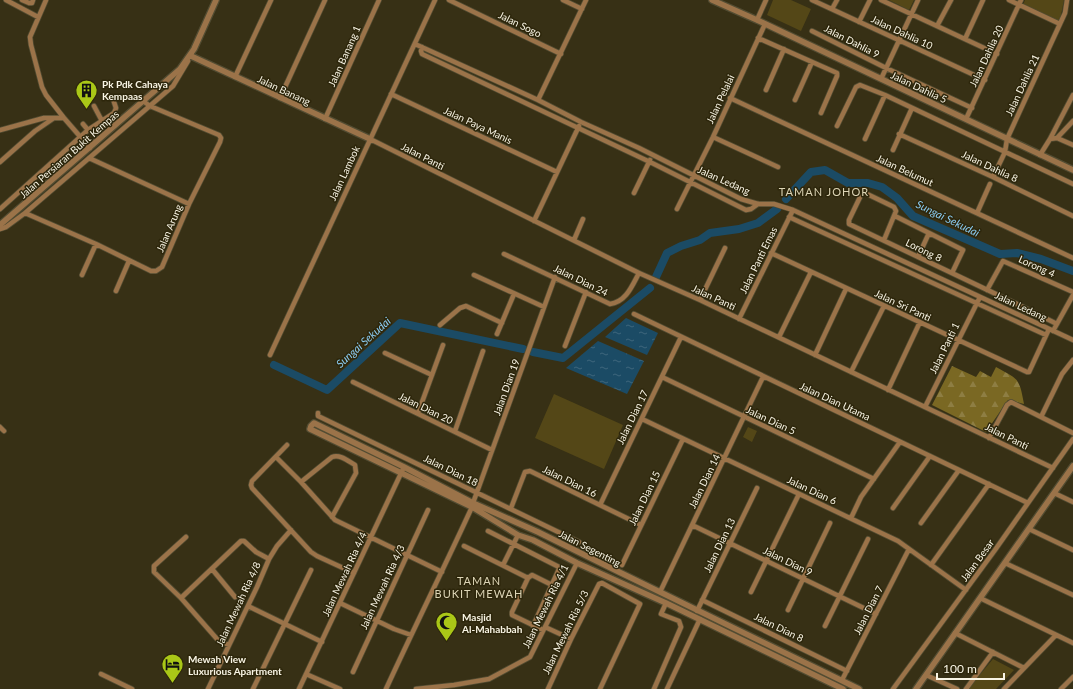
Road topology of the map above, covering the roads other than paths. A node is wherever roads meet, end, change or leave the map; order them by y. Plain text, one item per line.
1 (6, 0) edge
2 (22, 0) edge
3 (33, 0) edge
4 (46, 0) edge
5 (216, 0) edge
6 (271, 0) edge
7 (325, 0) edge
8 (379, 0) edge
9 (435, 0) edge
10 (449, 0) edge
11 (564, 0) edge
12 (586, 0) edge
13 (712, 0) edge
14 (766, 0) edge
15 (812, 0) edge
16 (837, 0) edge
17 (870, 0) edge
18 (882, 0) edge
19 (918, 0) edge
20 (951, 0) edge
21 (983, 0) edge
22 (1009, 0) edge
23 (1067, 0) edge
24 (1020, 2) edge
25 (582, 8) junction
26 (832, 9) junction
27 (912, 14) junction
28 (38, 16) junction
29 (757, 20) junction
30 (859, 22) junction
31 (765, 24) junction
32 (1060, 24) junction
33 (937, 26) junction
34 (812, 31) dead end
35 (758, 38) junction
36 (965, 39) junction
37 (899, 40) junction
38 (415, 44) junction
39 (422, 47) junction
40 (784, 49) junction
41 (561, 54) junction
42 (997, 54) junction
43 (191, 56) junction
44 (812, 62) junction
45 (886, 68) junction
46 (235, 77) junction
47 (881, 79) junction
48 (984, 80) junction
49 (766, 90) dead end
50 (391, 94) junction
51 (885, 95) junction
52 (1073, 95) edge
53 (280, 98) junction
54 (730, 98) junction
55 (113, 100) dead end
56 (538, 100) junction
57 (795, 100) dead end
58 (143, 101) junction
59 (94, 106) dead end
60 (150, 106) junction
61 (912, 108) junction
62 (972, 108) junction
63 (821, 114) dead end
64 (54, 118) junction
65 (64, 118) junction
66 (325, 119) junction
67 (966, 119) junction
68 (102, 121) junction
69 (1073, 121) edge
70 (30, 122) junction
71 (581, 122) junction
72 (83, 124) dead end
73 (837, 126) dead end
74 (578, 128) junction
75 (0, 130) edge
76 (88, 130) junction
77 (35, 131) junction
78 (899, 134) junction
79 (81, 136) junction
80 (712, 137) junction
81 (1057, 138) junction
82 (370, 139) junction
83 (865, 139) dead end
84 (1007, 139) junction
85 (1050, 139) junction
86 (1073, 145) edge
87 (90, 148) junction
88 (893, 150) dead end
89 (1005, 152) junction
90 (653, 155) junction
91 (1040, 155) junction
92 (89, 158) junction
93 (0, 162) edge
94 (650, 162) junction
95 (778, 167) dead end
96 (1073, 170) edge
97 (556, 172) junction
98 (693, 176) junction
99 (993, 177) junction
100 (690, 181) junction
101 (990, 184) dead end
102 (1073, 184) edge
103 (634, 193) dead end
104 (189, 204) junction
105 (758, 204) junction
106 (0, 209) edge
107 (677, 209) dead end
108 (793, 210) junction
109 (25, 213) junction
110 (895, 214) junction
111 (977, 214) junction
112 (1073, 216) edge
113 (789, 217) junction
114 (584, 219) dead end
115 (534, 221) junction
116 (0, 225) edge
117 (0, 229) edge
118 (929, 233) junction
119 (574, 240) junction
120 (884, 240) junction
121 (96, 244) junction
122 (725, 248) dead end
123 (771, 253) junction
124 (504, 254) dead end
125 (887, 254) junction
126 (918, 257) junction
127 (1073, 258) edge
128 (883, 260) junction
129 (129, 261) junction
130 (811, 272) junction
131 (639, 273) junction
132 (952, 273) junction
133 (82, 275) dead end
134 (474, 276) dead end
135 (555, 277) junction
136 (846, 288) junction
137 (987, 290) junction
138 (116, 291) dead end
139 (586, 292) junction
140 (514, 294) junction
141 (1073, 294) edge
142 (980, 297) junction
143 (700, 300) junction
144 (976, 304) junction
145 (884, 306) junction
146 (544, 307) junction
147 (634, 314) dead end
148 (739, 319) junction
149 (920, 322) junction
150 (502, 323) junction
151 (1057, 324) junction
152 (440, 325) dead end
153 (1051, 330) junction
154 (497, 334) dead end
155 (1046, 335) junction
156 (681, 337) junction
157 (779, 337) junction
158 (958, 340) junction
159 (1073, 340) edge
160 (443, 345) dead end
161 (565, 346) dead end
162 (483, 351) dead end
163 (385, 353) dead end
164 (270, 355) dead end
165 (815, 355) junction
166 (1073, 360) edge
167 (851, 372) junction
168 (432, 375) junction
169 (763, 377) junction
170 (662, 378) junction
171 (353, 382) dead end
172 (888, 390) junction
173 (925, 407) junction
174 (318, 413) dead end
175 (418, 414) junction
176 (744, 417) junction
177 (1041, 417) junction
178 (642, 419) junction
179 (0, 427) edge
180 (4, 431) dead end
181 (455, 432) junction
182 (1073, 433) edge
183 (990, 438) junction
184 (683, 439) junction
185 (1073, 439) edge
186 (900, 442) junction
187 (287, 446) dead end
188 (492, 450) junction
189 (930, 456) junction
190 (276, 457) junction
191 (724, 458) junction
192 (1073, 466) edge
193 (404, 467) junction
194 (1053, 468) junction
195 (959, 470) junction
196 (401, 474) junction
197 (874, 479) junction
198 (301, 482) junction
199 (989, 484) junction
200 (756, 488) dead end
201 (477, 492) junction
202 (799, 494) junction
203 (1054, 494) junction
204 (1073, 502) edge
205 (1028, 503) junction
206 (472, 505) junction
207 (600, 506) junction
208 (511, 508) junction
209 (894, 508) dead end
210 (428, 510) dead end
211 (332, 517) junction
212 (851, 518) junction
213 (830, 523) dead end
214 (921, 523) dead end
215 (641, 525) junction
216 (692, 525) junction
217 (1029, 529) junction
218 (291, 530) junction
219 (535, 530) junction
220 (488, 531) dead end
221 (518, 535) junction
222 (186, 536) dead end
223 (371, 538) junction
224 (868, 539) dead end
225 (533, 540) junction
226 (579, 542) dead end
227 (562, 543) junction
228 (730, 543) junction
229 (514, 544) junction
230 (464, 546) dead end
231 (909, 549) junction
232 (1073, 550) edge
233 (556, 553) junction
234 (407, 555) junction
235 (269, 559) junction
236 (766, 561) junction
237 (577, 563) junction
238 (1005, 563) junction
239 (503, 565) junction
240 (622, 565) dead end
241 (931, 565) junction
242 (212, 569) junction
243 (311, 570) dead end
244 (442, 572) junction
245 (354, 574) junction
246 (528, 578) junction
247 (803, 579) junction
248 (552, 585) junction
249 (966, 590) junction
250 (660, 592) junction
251 (751, 592) dead end
252 (1073, 595) edge
253 (840, 596) junction
254 (235, 597) dead end
255 (181, 598) junction
256 (980, 598) junction
257 (702, 600) junction
258 (340, 603) junction
259 (666, 603) junction
260 (248, 606) junction
261 (788, 610) dead end
262 (697, 611) junction
263 (876, 614) junction
264 (700, 619) junction
265 (376, 620) junction
266 (285, 624) junction
267 (533, 626) junction
268 (825, 626) dead end
269 (544, 628) junction
270 (955, 633) junction
271 (411, 635) junction
272 (1056, 635) junction
273 (570, 639) junction
274 (322, 642) junction
275 (1073, 643) edge
276 (229, 645) junction
277 (993, 652) junction
278 (1024, 668) junction
279 (847, 671) junction
280 (353, 672) dead end
281 (102, 674) dead end
282 (306, 674) junction
283 (926, 674) junction
284 (1073, 677) edge
285 (842, 680) junction
286 (132, 689) edge
287 (208, 689) edge
288 (253, 689) edge
289 (299, 689) edge
290 (340, 689) edge
291 (386, 689) edge
292 (416, 689) edge
293 (420, 689) edge
294 (548, 689) edge
295 (600, 689) edge
296 (654, 689) edge
297 (667, 689) edge
298 (843, 689) edge
299 (847, 689) edge
300 (859, 689) edge
301 (893, 689) edge
302 (916, 689) edge
303 (957, 689) edge
304 (966, 689) edge
305 (1004, 689) edge
306 (1061, 689) edge

1 - 28 street
2 - 3 street
4 - 28 street
5 - 43 street, Jalan Persiaran Bukit Kempas
6 - 46 street
7 - 53 street
8 - 66 street, Jalan Banang 1
9 - 38 street, Jalan Lambok
10 - 41 street, Jalan Sogo
11 - 25 street
12 - 25 street
13 - 29 street, Jalan Dahlia 5
14 - 29 street
15 - 26 street, Jalan Dahlia 10
16 - 26 street
17 - 30 street
18 - 27 street
19 - 27 street
20 - 33 street
21 - 36 street
22 - 24 street
23 - 32 street, Jalan Dahlia 21
24 - 32 street
24 - 42 street, Jalan Dahlia 20
25 - 41 street
26 - 30 street, Jalan Dahlia 10
27 - 33 street
27 - 37 street
28 - 65 street
29 - 31 street, Jalan Dahlia 5
30 - 37 street, Jalan Dahlia 10
31 - 35 street, Jalan Pelalai
31 - 47 street, Jalan Dahlia 5
32 - 84 street, Jalan Dahlia 21
33 - 36 street
34 - 45 street, Jalan Dahlia 9
35 - 40 street
35 - 54 street, Jalan Pelalai
36 - 42 street
37 - 45 street
37 - 48 street, Jalan Dahlia 10
38 - 39 street, Jalan Ledang
38 - 50 street, Jalan Lambok
39 - 56 street, Jalan Ledang
39 - 74 street
40 - 44 street
40 - 49 street
41 - 56 street
42 - 48 street, Jalan Dahlia 20
43 - 46 street, Jalan Banang
43 - 58 street, Jalan Persiaran Bukit Kempas
43 - 60 street
44 - 57 street
44 - 63 street
45 - 47 street
45 - 62 street, Jalan Dahlia 9
46 - 53 street, Jalan Banang
47 - 67 street, Jalan Dahlia 5
48 - 62 street, Jalan Dahlia 20
50 - 82 street, Jalan Lambok
50 - 97 street, Jalan Paya Manis
51 - 61 street
51 - 73 street
51 - 83 street
52 - 85 street
53 - 66 street, Jalan Banang
54 - 80 street, Jalan Pelalai
54 - 111 street, Jalan Belumut
55 - 68 street
56 - 71 street, Jalan Ledang
58 - 60 street, Jalan Arung
58 - 87 street, Jalan Persiaran Bukit Kempas
59 - 68 street
60 - 92 street
60 - 104 street, Jalan Arung
61 - 78 street
61 - 89 street
62 - 67 street, Jalan Dahlia 20
64 - 65 street
64 - 70 street
64 - 77 street
65 - 79 street
66 - 82 street, Jalan Banang
67 - 84 street, Jalan Dahlia 5
68 - 76 street
69 - 81 street
70 - 75 street
70 - 77 street
71 - 74 street
71 - 90 street, Jalan Ledang
72 - 76 street
74 - 94 street
74 - 97 street
76 - 79 street
77 - 93 street
78 - 88 street
78 - 99 street, Jalan Dahlia 8
79 - 87 street
79 - 106 street
80 - 95 street
80 - 98 street, Jalan Pelalai
81 - 85 street
81 - 86 street
82 - 115 street, Jalan Panti
82 - 164 street, Jalan Lambok
84 - 89 street, Jalan Dahlia 21
84 - 91 street, Jalan Dahlia 5
85 - 91 street
87 - 116 street, Jalan Persiaran Bukit Kempas
89 - 99 street, Jalan Dahlia 21
89 - 102 street
90 - 94 street
90 - 98 street, Jalan Ledang
91 - 96 street, Jalan Dahlia 5
92 - 104 street
92 - 109 street
94 - 100 street
94 - 103 street
97 - 115 street
98 - 100 street, Jalan Pelalai
98 - 105 street, Jalan Ledang
99 - 112 street, Jalan Dahlia 8
100 - 105 street
100 - 107 street, Jalan Pelalai
101 - 111 street
104 - 129 street, Jalan Arung
105 - 108 street, Jalan Ledang
108 - 113 street, Jalan Panti Emas
108 - 125 street, Jalan Ledang
109 - 117 street
109 - 121 street, Jalan Arung
110 - 118 street
110 - 120 street
110 - 120 street, Lorong 8
111 - 127 street, Jalan Belumut
113 - 123 street, Jalan Panti Emas
113 - 128 street
114 - 119 street
115 - 119 street, Jalan Panti
118 - 126 street
118 - 132 street
119 - 131 street, Jalan Panti
120 - 126 street, Lorong 8
121 - 129 street, Jalan Arung
121 - 133 street
122 - 143 street
123 - 130 street, Jalan Sri Panti
123 - 148 street, Jalan Panti Emas
124 - 135 street, Jalan Dian 24
125 - 128 street
125 - 142 street, Jalan Ledang
126 - 132 street, Lorong 8
128 - 144 street
129 - 138 street
130 - 136 street, Jalan Sri Panti
130 - 157 street
131 - 139 street, Jalan Dian 24
131 - 143 street, Jalan Panti
132 - 137 street, Lorong 8
134 - 140 street
135 - 139 street, Jalan Dian 24
135 - 146 street, Jalan Dian 19
136 - 145 street, Jalan Sri Panti
136 - 165 street
137 - 141 street, Lorong 4
137 - 151 street, Lorong 8
139 - 161 street
140 - 146 street
140 - 150 street
141 - 151 street
142 - 144 street, Jalan Panti 1
142 - 153 street, Jalan Ledang
143 - 148 street, Jalan Panti
144 - 155 street
144 - 158 street, Jalan Panti 1
145 - 149 street, Jalan Sri Panti
145 - 167 street
146 - 188 street, Jalan Dian 19
147 - 156 street, Jalan Dian Utama
148 - 157 street, Jalan Panti
149 - 158 street, Jalan Sri Panti
149 - 172 street
150 - 152 street
150 - 154 street
151 - 153 street
153 - 155 street
153 - 159 street, Jalan Ledang
155 - 158 street, Jalan Sri Panti
156 - 169 street, Jalan Dian Utama
156 - 170 street, Jalan Dian 17
157 - 165 street, Jalan Panti
158 - 173 street, Jalan Panti 1
160 - 168 street
162 - 181 street
163 - 168 street
165 - 167 street, Jalan Panti
166 - 177 street
167 - 172 street, Jalan Panti
168 - 175 street
169 - 176 street, Jalan Dian 14
169 - 186 street, Jalan Dian Utama
170 - 176 street, Jalan Dian 5
170 - 178 street, Jalan Dian 17
171 - 175 street, Jalan Dian 20
172 - 173 street, Jalan Panti
173 - 183 street, Jalan Panti
174 - 201 street, Jalan Dian 18
175 - 181 street, Jalan Dian 20
176 - 191 street, Jalan Dian 14
176 - 197 street, Jalan Dian 5
177 - 182 street
177 - 183 street
178 - 184 street, Jalan Dian 6
178 - 207 street, Jalan Dian 17
179 - 180 street
181 - 188 street, Jalan Dian 20
183 - 194 street, Jalan Panti
184 - 191 street, Jalan Dian 6
184 - 215 street, Jalan Dian 15
185 - 194 street, Jalan Besar
186 - 189 street, Jalan Dian Utama
186 - 197 street
187 - 190 street
188 - 201 street, Jalan Dian 19
189 - 195 street, Jalan Dian Utama
189 - 209 street
190 - 198 street
190 - 218 street
191 - 202 street, Jalan Dian 6
191 - 216 street, Jalan Dian 14
192 - 203 street
193 - 196 street, Jalan Mewah Ria 4/4
193 - 196 street, Jalan Segenting
193 - 206 street, Jalan Segenting
194 - 205 street, Jalan Besar
195 - 199 street, Jalan Dian Utama
195 - 214 street
196 - 206 street, Jalan Segenting
196 - 223 street, Jalan Mewah Ria 4/4
197 - 212 street
198 - 211 street
198 - 211 street
199 - 205 street, Jalan Dian Utama
199 - 241 street
200 - 228 street, Jalan Dian 13
201 - 206 street, Jalan Dian 19
201 - 208 street, Jalan Dian 18
202 - 212 street, Jalan Dian 6
202 - 236 street
203 - 204 street
203 - 217 street
205 - 249 street, Jalan Besar
206 - 219 street, Jalan Segenting
206 - 221 street, Jalan Segenting
206 - 244 street, Jalan Dian 19
207 - 208 street, Jalan Dian 16
207 - 215 street, Jalan Dian 16
208 - 226 street, Jalan Dian 18
210 - 234 street, Jalan Mewah Ria 4/3
211 - 223 street
212 - 231 street, Jalan Dian 6
213 - 247 street
215 - 240 street, Jalan Dian 15
216 - 228 street, Jalan Dian 9
216 - 250 street, Jalan Dian 14
217 - 232 street
217 - 238 street
218 - 235 street, Jalan Mewah Ria 4/8
218 - 245 street
219 - 225 street
219 - 227 street, Jalan Segenting
220 - 229 street
221 - 225 street, Jalan Segenting
221 - 229 street
222 - 255 street
223 - 234 street
223 - 245 street, Jalan Mewah Ria 4/4
224 - 253 street
225 - 233 street, Jalan Segenting
227 - 233 street
227 - 250 street, Jalan Segenting
228 - 236 street, Jalan Dian 9
228 - 257 street, Jalan Dian 13
229 - 239 street
229 - 248 street
230 - 239 street
231 - 241 street, Jalan Dian 6
231 - 263 street, Jalan Dian 7
233 - 237 street, Jalan Segenting
234 - 244 street
234 - 265 street, Jalan Mewah Ria 4/3
235 - 242 street
235 - 260 street, Jalan Mewah Ria 4/8
236 - 247 street, Jalan Dian 9
236 - 251 street
237 - 259 street, Jalan Segenting
237 - 269 street, Jalan Mewah Ria 4/1
238 - 252 street
238 - 256 street
239 - 246 street
241 - 249 street, Jalan Dian 6
242 - 254 street
242 - 255 street
243 - 266 street
244 - 271 street, Jalan Dian 19
245 - 258 street, Jalan Mewah Ria 4/4
246 - 248 street
246 - 267 street
247 - 253 street, Jalan Dian 9
247 - 261 street
248 - 267 street
249 - 301 street, Jalan Besar
250 - 262 street, Jalan Segenting
253 - 263 street, Jalan Dian 9
253 - 268 street
255 - 276 street
256 - 270 street
256 - 272 street
257 - 262 street, Jalan Dian 13
257 - 279 street, Jalan Dian 8
258 - 265 street
258 - 274 street, Jalan Mewah Ria 4/4
259 - 264 street, Jalan Segenting
259 - 296 street
260 - 266 street
260 - 276 street, Jalan Mewah Ria 4/8
262 - 285 street, Jalan Segenting
263 - 279 street, Jalan Dian 7
264 - 297 street
264 - 298 street, Jalan Segenting
265 - 271 street
265 - 280 street, Jalan Mewah Ria 4/3
266 - 274 street
266 - 288 street
267 - 269 street
269 - 273 street
269 - 293 street, Jalan Mewah Ria 4/1
270 - 277 street
270 - 283 street
271 - 291 street, Jalan Dian 19
272 - 275 street
272 - 278 street
273 - 294 street, Jalan Mewah Ria 5/3
273 - 295 street, Jalan Mewah Ria 5/3
274 - 282 street, Jalan Mewah Ria 4/4
276 - 287 street, Jalan Mewah Ria 4/8
277 - 278 street
277 - 304 street
278 - 305 street
279 - 285 street, Jalan Dian 7
281 - 286 street
282 - 289 street, Jalan Mewah Ria 4/4
282 - 290 street
283 - 302 street
283 - 303 street
284 - 306 street
285 - 299 street
285 - 300 street, Jalan Segenting
292 - 293 street, Jalan Mewah Ria 4/1

